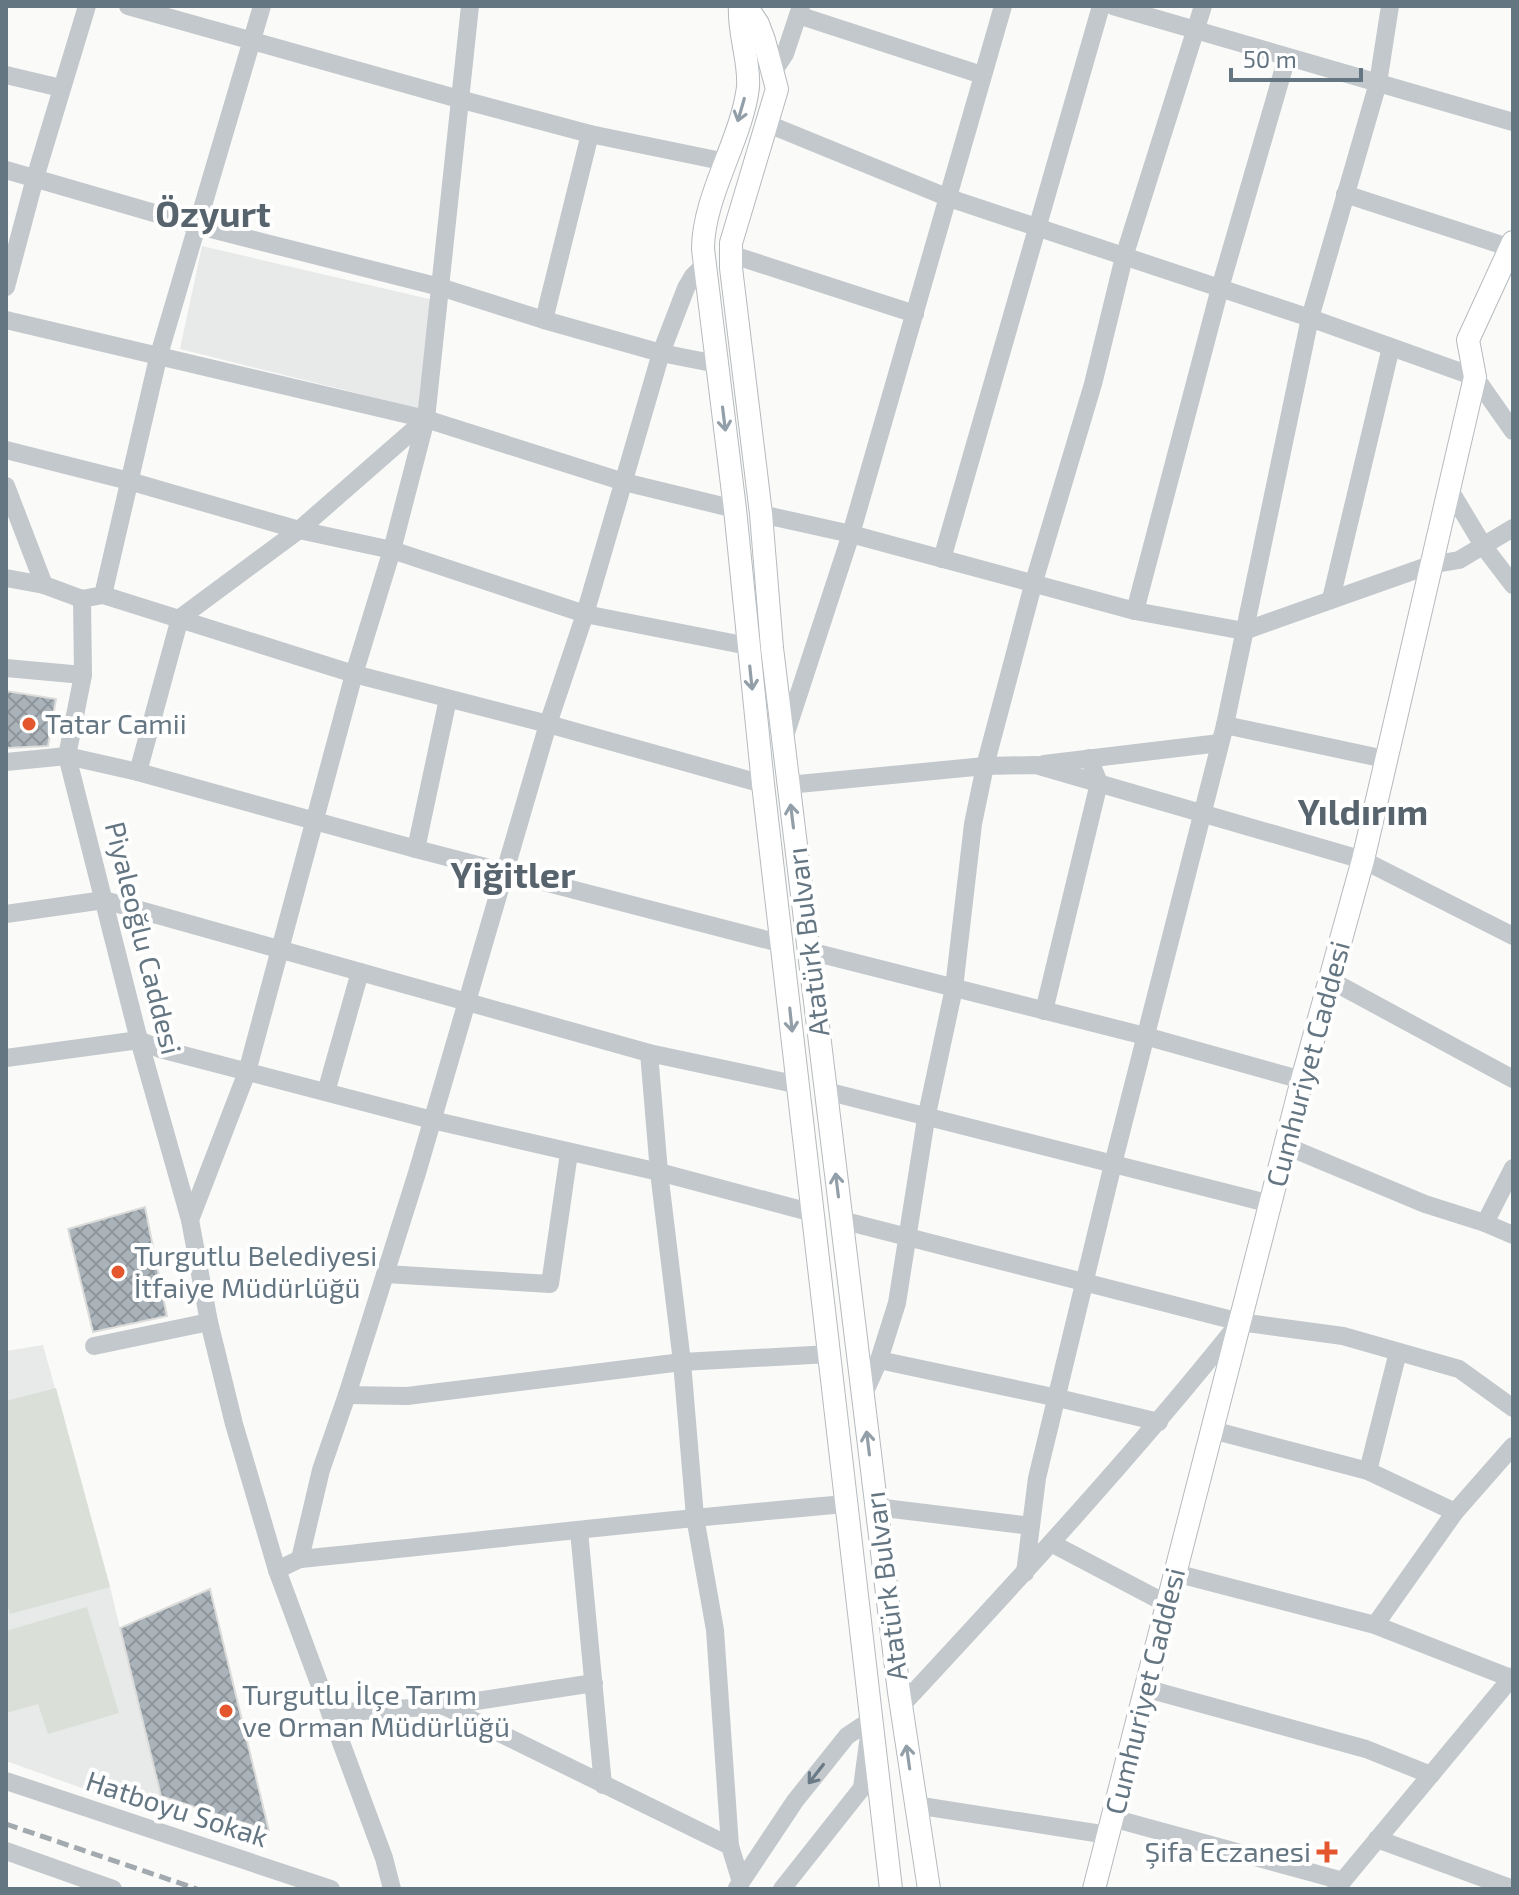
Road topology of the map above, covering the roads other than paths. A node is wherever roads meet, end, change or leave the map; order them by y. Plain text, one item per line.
1 (87, 6) edge
2 (128, 6) edge
3 (262, 6) edge
4 (470, 6) edge
5 (743, 6) edge
6 (1003, 6) edge
7 (1101, 6) edge
8 (1113, 6) edge
9 (1203, 6) edge
10 (1390, 6) edge
11 (799, 10) edge
12 (1197, 29) junction
13 (253, 40) junction
14 (1287, 57) junction
15 (773, 72) junction
16 (6, 75) edge
17 (982, 75) junction
18 (748, 79) junction
19 (1378, 83) junction
20 (61, 88) junction
21 (459, 99) junction
22 (1513, 122) edge
23 (768, 124) junction
24 (590, 134) junction
25 (726, 162) junction
26 (6, 170) edge
27 (35, 178) junction
28 (1345, 194) junction
29 (949, 198) junction
30 (199, 226) junction
31 (1037, 227) junction
32 (1512, 245) edge
33 (730, 254) junction
34 (1124, 257) junction
35 (705, 264) junction
36 (6, 287) edge
37 (440, 287) junction
38 (1220, 288) junction
39 (915, 314) junction
40 (1310, 318) junction
41 (6, 320) edge
42 (544, 320) junction
43 (1391, 347) junction
44 (661, 353) junction
45 (158, 358) junction
46 (742, 361) junction
47 (717, 364) junction
48 (1475, 377) junction
49 (426, 419) junction
50 (1513, 431) edge
51 (6, 450) edge
52 (129, 481) junction
53 (624, 482) junction
54 (6, 486) edge
55 (1448, 487) junction
56 (735, 509) junction
57 (761, 514) junction
58 (1513, 528) edge
59 (299, 530) junction
60 (851, 534) junction
61 (1484, 547) junction
62 (392, 550) junction
63 (942, 559) junction
64 (1430, 565) junction
65 (6, 578) edge
66 (44, 585) junction
67 (1033, 585) junction
68 (1513, 585) edge
69 (103, 595) junction
70 (82, 599) junction
71 (1331, 599) junction
72 (1135, 611) junction
73 (585, 614) junction
74 (180, 618) junction
75 (1244, 631) junction
76 (748, 646) junction
77 (772, 648) junction
78 (6, 668) edge
79 (354, 674) junction
80 (83, 675) junction
81 (448, 699) junction
82 (548, 724) junction
83 (1222, 734) junction
84 (783, 741) junction
85 (67, 756) junction
86 (1089, 758) junction
87 (1385, 759) junction
88 (6, 762) edge
89 (1036, 765) junction
90 (985, 766) junction
91 (138, 772) junction
92 (1099, 783) junction
93 (763, 784) junction
94 (788, 785) junction
95 (1203, 812) junction
96 (315, 822) junction
97 (416, 849) junction
98 (1363, 860) junction
99 (506, 871) junction
100 (104, 900) junction
101 (6, 914) edge
102 (1512, 930) edge
103 (783, 944) junction
104 (280, 950) junction
105 (809, 951) junction
106 (360, 972) junction
107 (1330, 980) junction
108 (954, 988) junction
109 (468, 1001) junction
110 (1044, 1011) junction
111 (1145, 1036) junction
112 (139, 1040) junction
113 (649, 1053) junction
114 (6, 1058) edge
115 (247, 1072) junction
116 (1513, 1079) edge
117 (1302, 1080) junction
118 (799, 1085) junction
119 (826, 1091) junction
120 (326, 1092) junction
121 (926, 1119) junction
122 (432, 1120) junction
123 (1286, 1146) junction
124 (569, 1153) junction
125 (1113, 1164) junction
126 (1513, 1168) edge
127 (659, 1172) junction
128 (1271, 1204) junction
129 (813, 1213) junction
130 (190, 1220) junction
131 (841, 1220) junction
132 (1485, 1223) junction
133 (1513, 1235) edge
134 (908, 1238) junction
135 (386, 1274) junction
136 (1086, 1282) junction
137 (209, 1322) junction
138 (1240, 1322) junction
139 (94, 1346) dead end
140 (1398, 1352) junction
141 (830, 1354) junction
142 (868, 1360) junction
143 (682, 1362) junction
144 (347, 1395) junction
145 (1058, 1398) junction
146 (1513, 1408) edge
147 (1159, 1422) junction
148 (1212, 1430) junction
149 (1513, 1446) edge
150 (1368, 1471) junction
151 (847, 1504) junction
152 (876, 1507) junction
153 (1455, 1512) junction
154 (695, 1517) junction
155 (1031, 1526) junction
156 (579, 1531) junction
157 (1051, 1543) junction
158 (300, 1559) junction
159 (277, 1570) junction
160 (1025, 1573) junction
161 (1175, 1573) junction
162 (1167, 1604) junction
163 (1375, 1625) junction
164 (1512, 1678) edge
165 (594, 1683) junction
166 (1144, 1688) junction
167 (444, 1706) junction
168 (901, 1706) junction
169 (330, 1713) junction
170 (871, 1720) junction
171 (1431, 1775) junction
172 (6, 1781) edge
173 (603, 1785) junction
174 (915, 1805) junction
175 (1110, 1826) junction
176 (1377, 1839) junction
177 (730, 1846) junction
178 (6, 1851) edge
179 (1340, 1885) edge
180 (739, 1886) edge
181 (113, 1889) edge
182 (331, 1889) edge
183 (392, 1889) edge
184 (782, 1889) edge
185 (891, 1889) edge
186 (929, 1889) edge
187 (1094, 1889) edge
188 (1513, 1889) edge

1 - 20 street
2 - 13 street
3 - 13 street
4 - 21 street
5 - 15 main road, Atatürk Bulvarı
5 - 18 main road, Atatürk Bulvarı
6 - 17 street
7 - 31 street
8 - 12 street
9 - 12 street
10 - 19 street
11 - 15 street
11 - 17 street
12 - 14 street
12 - 34 street
13 - 21 street
13 - 30 street
14 - 19 street
14 - 38 street
15 - 18 main road
15 - 23 main road, Atatürk Bulvarı
16 - 20 street
17 - 29 street
18 -> 25 main road, Atatürk Bulvarı
19 - 22 street
19 - 28 street
20 - 27 street
21 - 24 street
21 - 37 street
23 - 29 street
23 - 33 main road, Atatürk Bulvarı
24 - 25 street
24 - 42 street
25 - 35 main road, Atatürk Bulvarı
26 - 27 street
27 - 30 street
27 - 36 street
28 - 32 street
28 - 40 street
29 - 31 street
29 - 39 street
30 - 37 street
30 - 45 street
31 - 34 street
31 - 63 street
32 - 48 main road, Cumhuriyet Caddesi
33 - 35 main road
33 - 39 street
33 - 46 main road, Atatürk Bulvarı
34 - 38 street
34 - 67 street
35 - 44 street
35 - 47 main road, Atatürk Bulvarı
37 - 42 street
37 - 49 street
38 - 40 street
38 - 72 street
39 - 60 street
40 - 43 street
40 - 75 street
41 - 45 street
42 - 44 street
43 - 48 street
43 - 71 street
44 - 47 street
44 - 53 street
45 - 49 street
45 - 52 street
46 - 47 main road
46 - 57 main road, Atatürk Bulvarı
47 -> 56 main road, Atatürk Bulvarı
48 - 50 street
48 - 55 main road, Cumhuriyet Caddesi
49 - 53 street
49 - 59 street
49 - 62 street
51 - 52 street
52 - 59 street
52 - 69 street
53 - 56 street
53 - 73 street
54 - 66 street
55 - 61 street
55 - 64 main road, Cumhuriyet Caddesi
56 - 57 main road
56 - 76 main road, Atatürk Bulvarı
57 - 60 street
57 - 77 main road, Atatürk Bulvarı
58 - 61 street
59 - 62 street
59 - 74 street
60 - 63 street
60 - 84 street
61 - 64 street
61 - 68 street
62 - 73 street
62 - 79 street
63 - 67 street
64 - 71 street
64 - 87 main road, Cumhuriyet Caddesi
65 - 66 street
66 - 70 street
67 - 72 street
67 - 90 street
69 - 70 street
69 - 74 street
70 - 80 street, Piyaleoğlu Caddesi
71 - 75 street
72 - 75 street
73 - 76 street
73 - 82 street
74 - 79 street
74 - 91 street
75 - 83 street
76 - 77 main road
76 -> 93 main road, Atatürk Bulvarı
77 - 84 main road, Atatürk Bulvarı
78 - 80 street
79 - 81 street
79 - 96 street
80 - 85 street, Piyaleoğlu Caddesi
81 - 82 street
81 - 97 street
82 - 93 street
82 - 99 street
83 - 86 street
83 - 87 street
83 - 95 street
84 - 94 main road, Atatürk Bulvarı
85 - 88 street
85 - 91 street
85 - 100 street, Piyaleoğlu Caddesi
86 - 89 street
86 - 92 street
87 - 98 main road, Cumhuriyet Caddesi
89 - 90 street
89 - 92 street
90 - 94 street
90 - 108 street
91 - 96 street
92 - 95 street
92 - 110 street
93 - 94 main road
93 - 103 main road, Atatürk Bulvarı
105 -> 94 main road, Atatürk Bulvarı
95 - 98 street
95 - 111 street
96 - 97 street
96 - 104 street
97 - 99 street
98 - 102 street
98 - 107 main road, Cumhuriyet Caddesi
99 - 103 street
99 - 109 street
100 - 101 street
100 - 104 street
100 - 112 street, Piyaleoğlu Caddesi
103 - 105 main road
103 -> 118 main road, Atatürk Bulvarı
104 - 106 street
104 - 115 street
105 - 108 street
105 - 119 main road, Atatürk Bulvarı
106 - 109 street
106 - 120 street
107 - 116 street
107 - 117 main road, Cumhuriyet Caddesi
108 - 110 street
108 - 121 street
109 - 113 street
109 - 122 street
110 - 111 street
111 - 117 street
111 - 125 street
112 - 114 street
112 - 115 street
112 - 130 street, Piyaleoğlu Caddesi
113 - 118 street
113 - 127 street
115 - 120 street
115 - 130 street
117 - 123 main road, Cumhuriyet Caddesi
118 - 119 main road
118 - 129 main road, Atatürk Bulvarı
119 - 121 street
131 -> 119 main road, Atatürk Bulvarı
120 - 122 street
121 - 125 street
121 - 134 street
122 - 124 street
122 - 135 street
123 - 128 main road, Cumhuriyet Caddesi
123 - 132 street
124 - 127 street
124 - 135 street
125 - 128 street
125 - 136 street
126 - 132 street
127 - 129 street
127 - 143 street
128 - 138 main road, Cumhuriyet Caddesi
129 - 131 main road
129 - 141 main road, Atatürk Bulvarı
130 - 137 street, Piyaleoğlu Caddesi
131 - 134 street
131 - 142 main road, Atatürk Bulvarı
132 - 133 street
134 - 136 street
134 - 142 street
135 - 144 street
136 - 138 street
136 - 145 street
137 - 139 street
137 - 159 street, Piyaleoğlu Caddesi
138 - 140 street
138 - 147 street
138 - 148 main road, Cumhuriyet Caddesi
140 - 146 street
140 - 150 street
141 - 142 main road
141 - 143 street
141 - 151 main road, Atatürk Bulvarı
142 - 145 street
152 -> 142 main road, Atatürk Bulvarı
143 - 144 street
143 - 154 street
144 - 158 street
145 - 147 street
145 - 155 street
147 - 157 street
148 - 150 street
148 - 161 main road, Cumhuriyet Caddesi
149 - 153 street
150 - 153 street
151 - 152 main road
151 - 154 street
151 - 170 main road, Atatürk Bulvarı
152 - 155 street
152 - 168 main road, Atatürk Bulvarı
153 - 163 street
154 - 156 street
154 - 177 street
155 - 160 street
156 - 158 street
156 - 165 street
157 - 160 street
157 - 162 street
158 - 159 street
159 - 169 street, Piyaleoğlu Caddesi
160 - 168 street
161 - 162 main road, Cumhuriyet Caddesi
161 - 163 street
162 - 166 main road, Cumhuriyet Caddesi
163 - 164 street
164 - 171 street
165 - 167 street
165 - 173 street
166 - 171 street
166 - 175 main road, Cumhuriyet Caddesi
167 - 169 street
167 - 173 street
174 -> 168 main road, Atatürk Bulvarı
169 - 183 street, Piyaleoğlu Caddesi
170 -> 180 street
170 - 184 street
170 - 185 main road, Atatürk Bulvarı
171 - 176 street
172 - 182 street, Hatboyu Sokak
173 - 177 street
174 - 175 street
174 - 186 main road, Atatürk Bulvarı
175 - 179 street
175 - 187 main road, Cumhuriyet Caddesi
176 - 179 street
176 - 188 street
177 - 180 street
178 - 181 street

